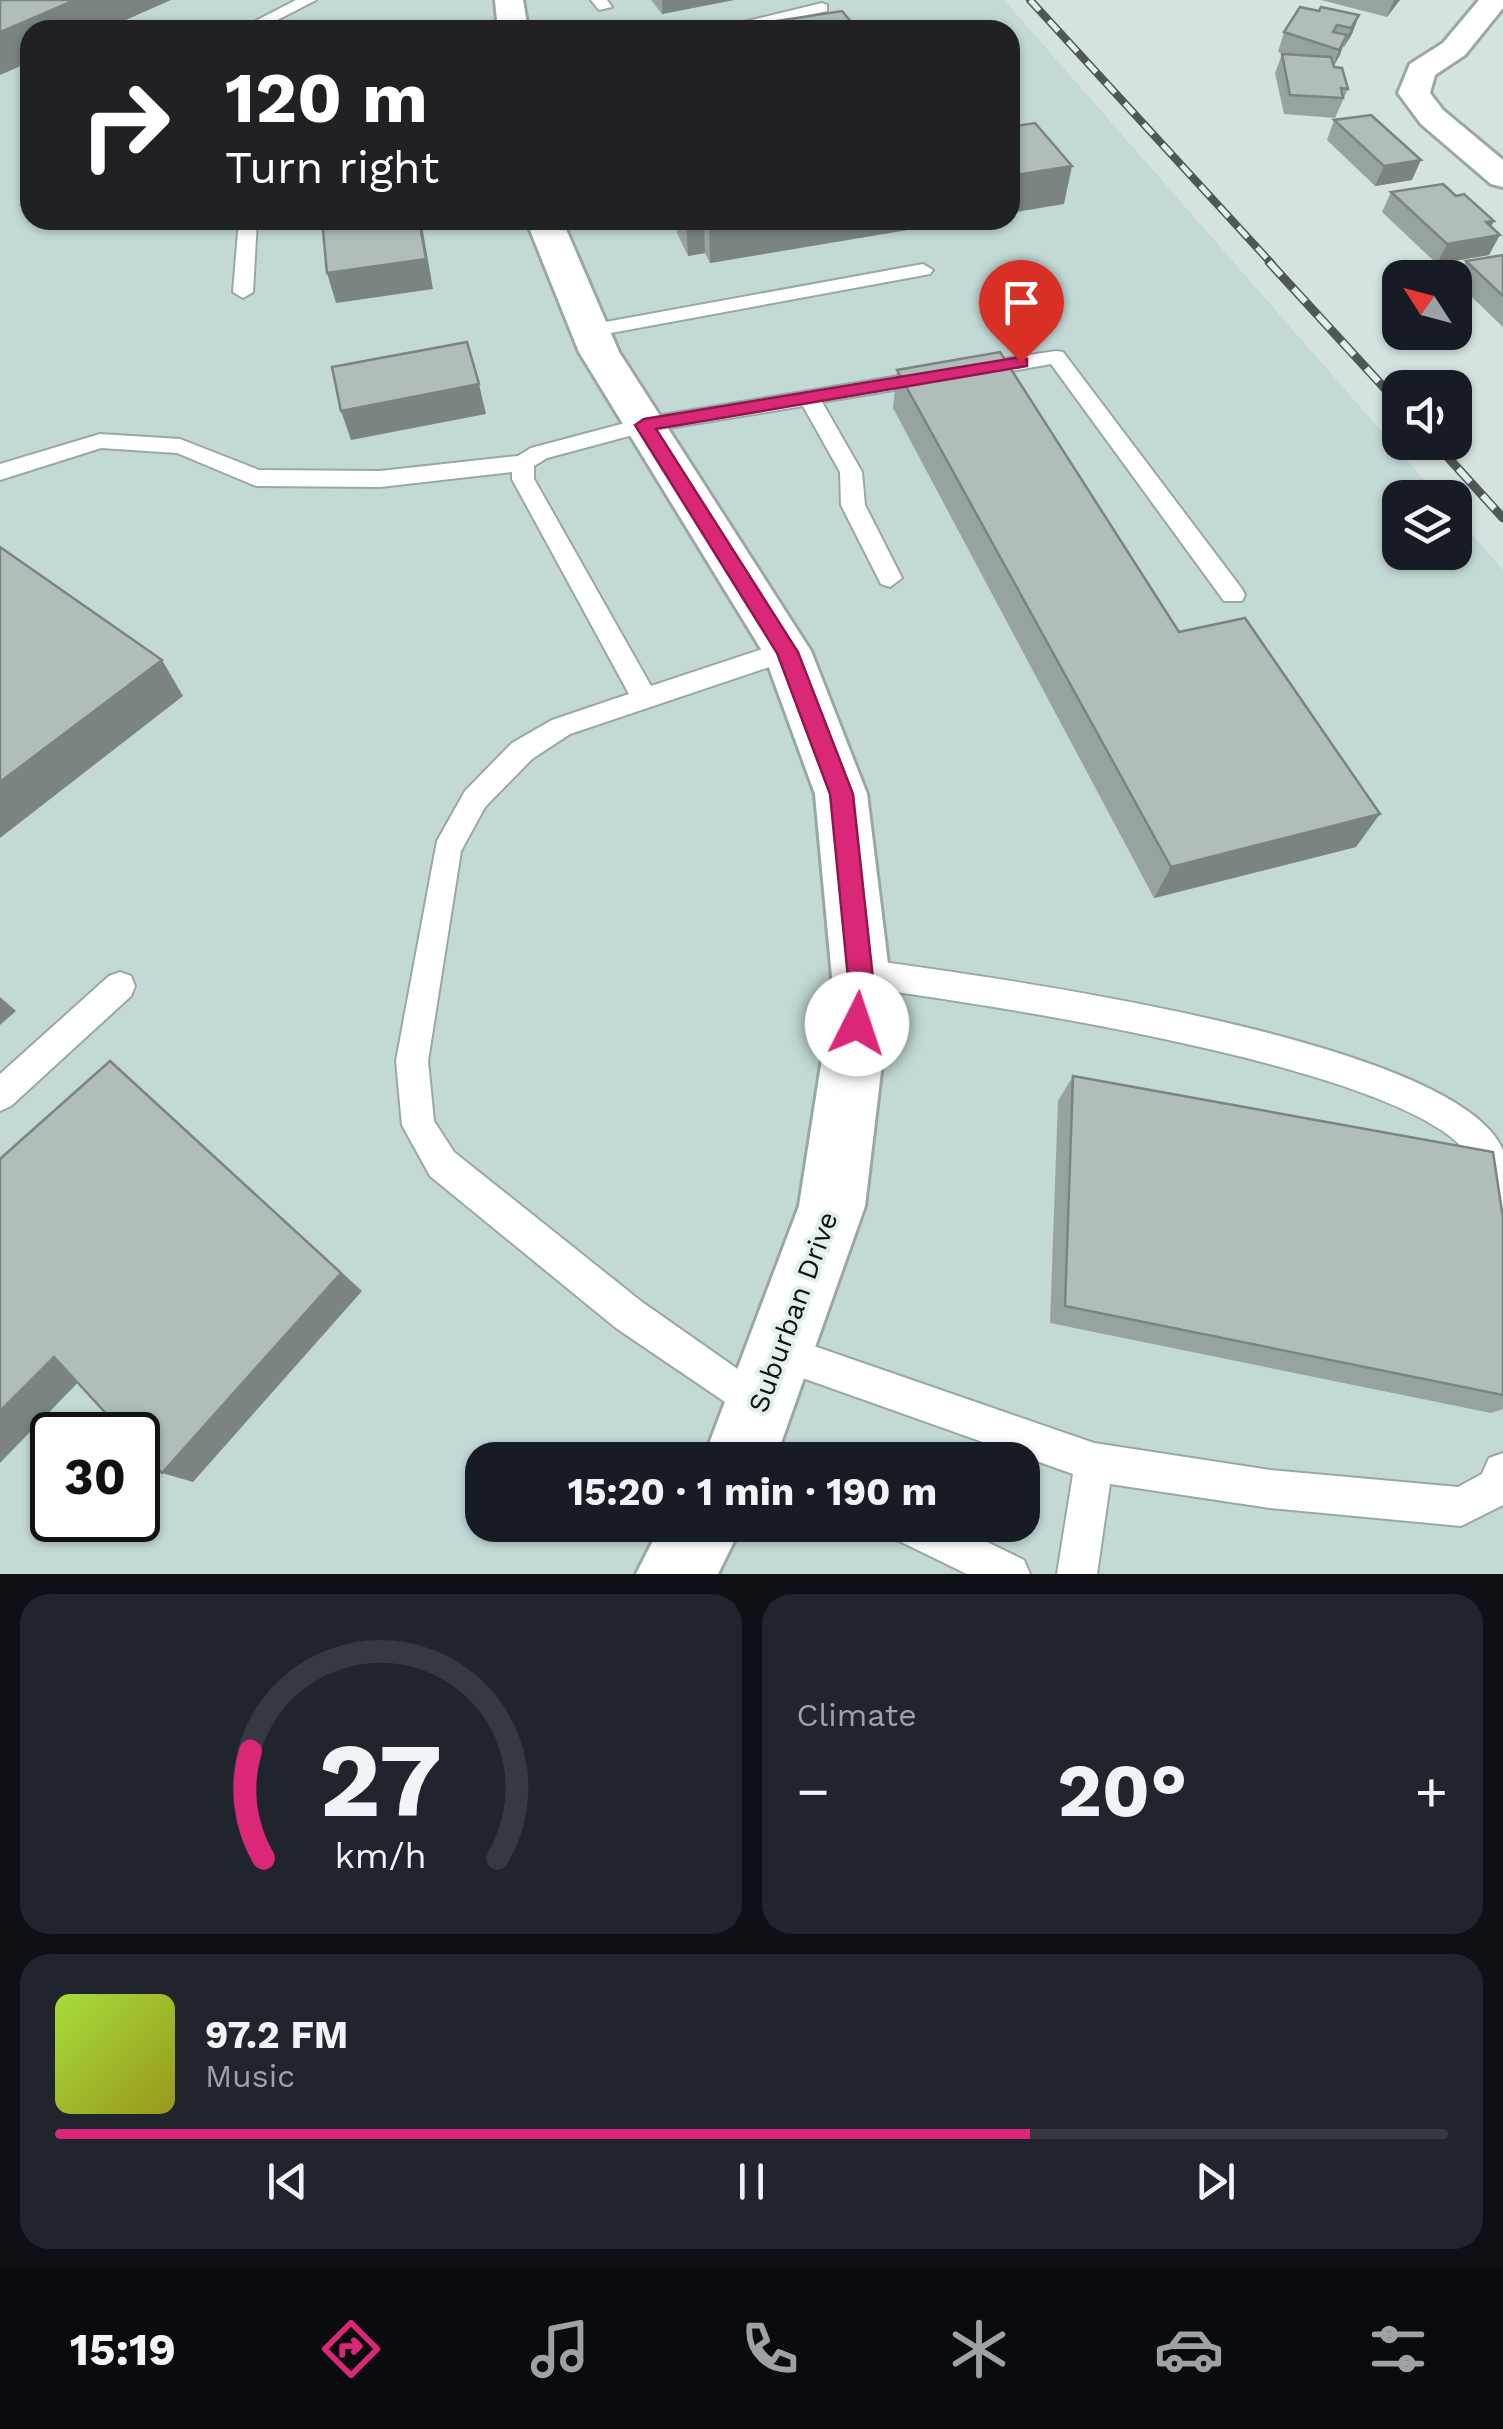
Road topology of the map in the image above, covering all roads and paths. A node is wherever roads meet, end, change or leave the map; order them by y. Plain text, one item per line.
1 (308, 0) edge
2 (1494, 0) edge
3 (822, 8) dead end
4 (267, 20) edge
5 (766, 20) edge
6 (1503, 177) edge
7 (247, 230) edge
8 (548, 230) edge
9 (924, 270) dead end
10 (243, 292) dead end
11 (589, 331) junction
12 (809, 398) junction
13 (644, 425) junction
14 (524, 463) junction
15 (0, 472) edge
16 (890, 578) dead end
17 (1233, 594) dead end
18 (787, 652) junction
19 (645, 699) junction
20 (860, 973) junction
21 (120, 986) dead end
22 (0, 1094) edge
23 (1503, 1229) edge
24 (779, 1352) junction
25 (750, 1442) edge
26 (753, 1442) edge
27 (1094, 1462) junction
28 (1503, 1472) edge
29 (694, 1542) edge
30 (944, 1542) edge
31 (674, 1574) edge
32 (1010, 1574) edge
33 (1076, 1574) edge

1 - 4 lane
2 - 6 street
3 - 5 lane
7 - 10 lane
8 - 11 street, Suburban Drive
9 - 11 lane
11 - 13 street, Suburban Drive
12 - 13 lane
12 - 16 lane
12 - 17 lane
13 - 14 lane
13 - 18 street, Suburban Drive
14 - 15 lane
14 - 19 lane
18 - 19 lane
18 - 20 street, Suburban Drive
19 - 25 lane
20 - 23 lane
20 - 24 street, Suburban Drive
21 - 22 lane
24 - 26 street, Suburban Drive
24 - 27 lane
27 - 28 lane
27 - 33 lane
29 - 31 street
30 - 32 lane

